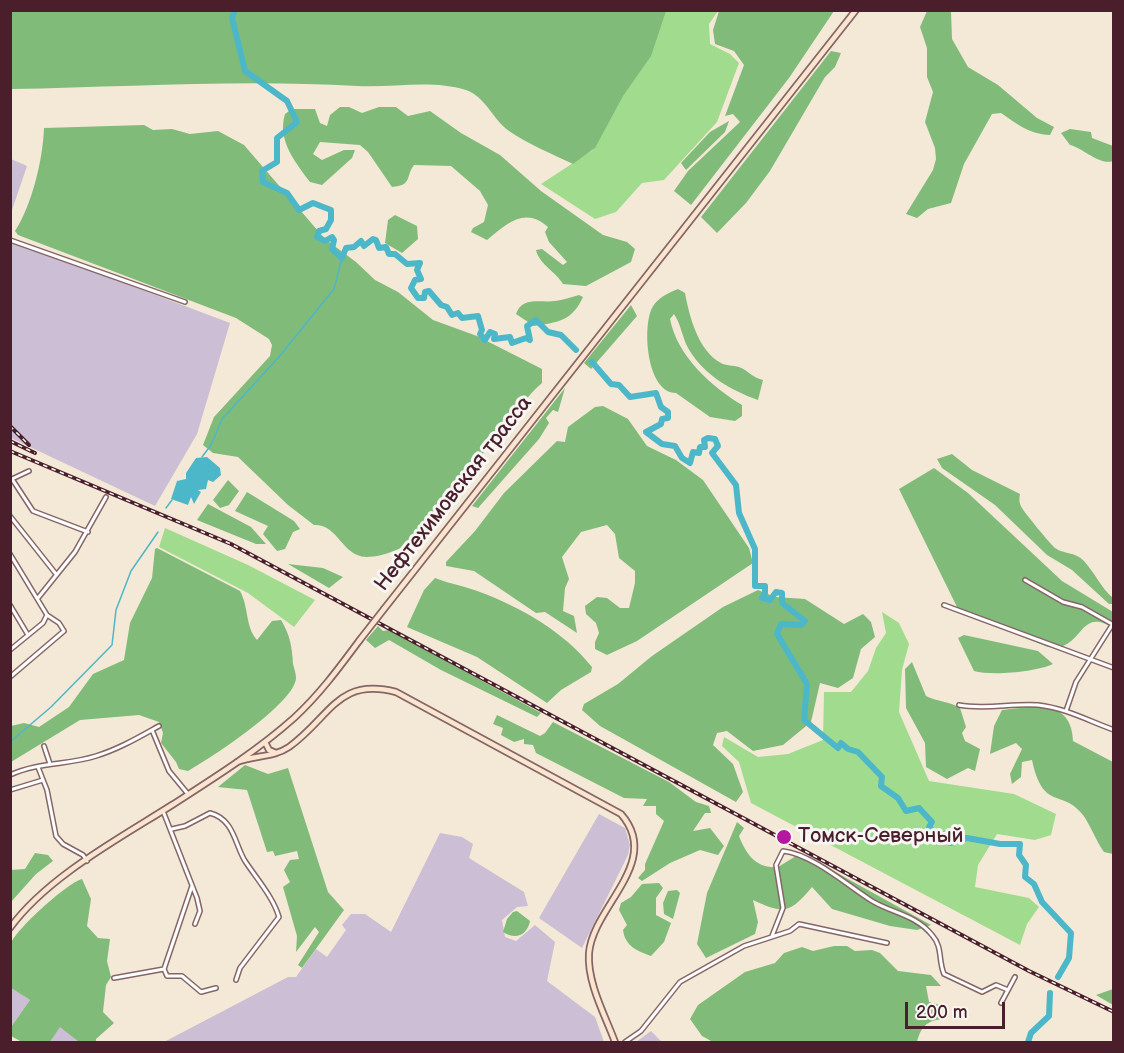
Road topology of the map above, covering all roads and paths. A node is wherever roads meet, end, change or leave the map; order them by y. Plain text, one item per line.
1 (856, 10) edge
2 (10, 240) edge
3 (185, 302) dead end
4 (29, 471) dead end
5 (11, 480) edge
6 (106, 497) dead end
7 (10, 516) edge
8 (88, 532) junction
9 (10, 554) edge
10 (56, 574) junction
11 (1025, 580) dead end
12 (38, 598) junction
13 (10, 604) edge
14 (944, 605) dead end
15 (47, 615) junction
16 (1112, 623) edge
17 (28, 635) junction
18 (10, 650) edge
19 (1089, 659) junction
20 (1113, 668) edge
21 (10, 676) edge
22 (959, 705) dead end
23 (1066, 711) junction
24 (159, 726) dead end
25 (152, 730) junction
26 (1113, 730) edge
27 (265, 742) junction
28 (44, 746) dead end
29 (278, 753) junction
30 (237, 762) junction
31 (50, 764) junction
32 (38, 767) junction
33 (10, 775) edge
34 (43, 780) junction
35 (10, 790) edge
36 (188, 794) junction
37 (163, 811) junction
38 (172, 829) junction
39 (87, 861) junction
40 (193, 886) junction
41 (12, 921) edge
42 (195, 924) dead end
43 (10, 928) edge
44 (772, 936) junction
45 (887, 943) dead end
46 (164, 969) junction
47 (1015, 977) dead end
48 (114, 978) dead end
49 (236, 981) dead end
50 (216, 988) dead end
51 (1008, 990) junction
52 (1001, 1003) dead end
53 (615, 1042) edge
54 (625, 1042) edge

1 - 27 main road, Нефтехимовская трасса, bridge
2 - 3 street
4 - 5 street
5 - 8 street
6 - 8 street
7 - 10 street
8 - 10 street
9 - 12 street
10 - 12 street
11 - 16 street
12 - 15 street
13 - 17 street
14 - 19 street
15 - 17 street
15 - 21 street
16 - 19 street
17 - 18 street
19 - 20 street
19 - 23 street
22 - 23 street
23 - 26 street
24 - 25 street
25 - 31 street
25 - 36 street
27 - 29 main road
27 - 30 main road, Нефтехимовская трасса
28 - 31 street
29 - 30 main road
29 - 53 main road
30 - 36 main road, Нефтехимовская трасса
31 - 32 street
32 - 33 street
32 - 34 street
34 - 35 street
34 - 39 street
36 - 37 main road, Нефтехимовская трасса
37 - 38 street
37 - 39 main road, Нефтехимовская трасса
38 - 40 street
38 - 49 street
39 - 41 main road, Нефтехимовская трасса
40 - 42 street
40 - 46 street
41 - 43 main road, Нефтехимовская трасса
44 - 45 street
44 - 51 street
44 - 54 street
46 - 48 street
46 - 50 street
47 - 51 street
51 - 52 street

